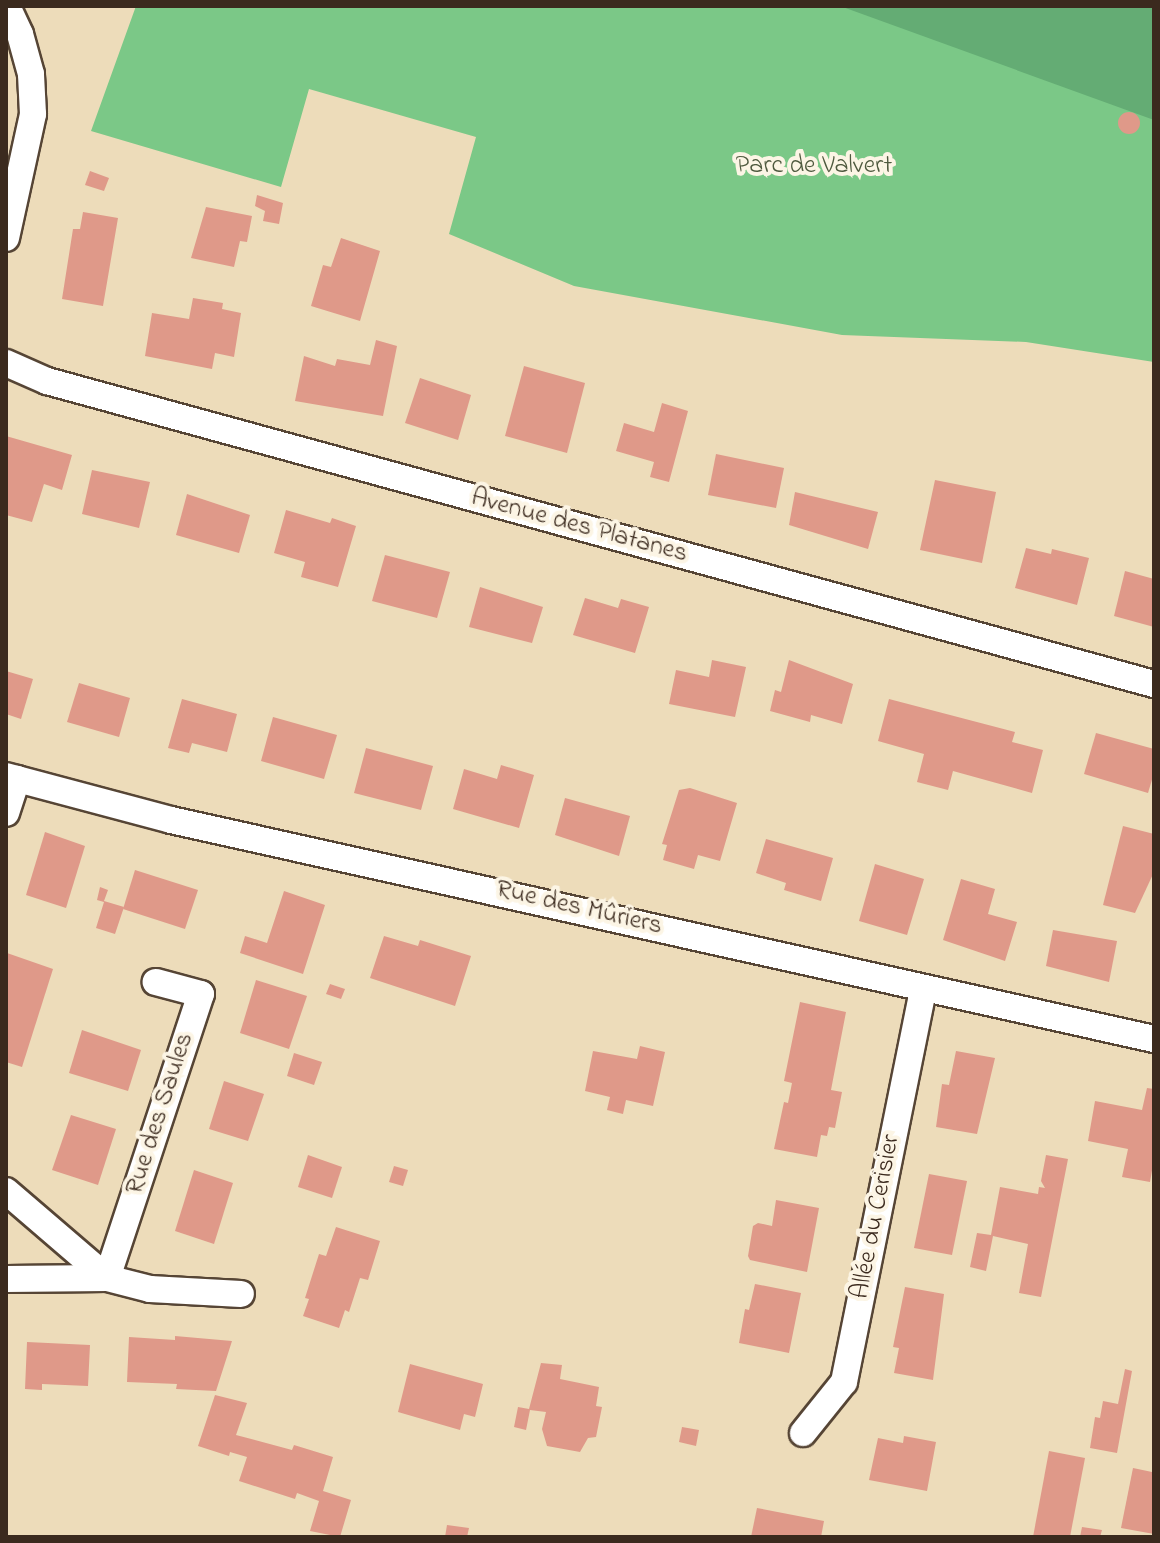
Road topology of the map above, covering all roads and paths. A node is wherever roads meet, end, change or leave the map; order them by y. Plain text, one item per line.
1 (7, 6) edge
2 (6, 238) edge
3 (6, 363) edge
4 (1154, 684) edge
5 (11, 778) edge
6 (6, 813) edge
7 (156, 982) dead end
8 (923, 989) junction
9 (1154, 1039) edge
10 (6, 1191) edge
11 (107, 1278) junction
12 (6, 1279) edge
13 (241, 1294) dead end
14 (803, 1433) dead end

1 - 2 street
3 - 4 street, Avenue des Platanes
5 - 6 street
5 - 8 street, Rue des Mûriers
7 - 11 street, Rue des Saules
8 - 9 street, Rue des Mûriers
8 - 14 street, Allée du Cerisier
10 - 11 street
11 - 12 street
11 - 13 street

